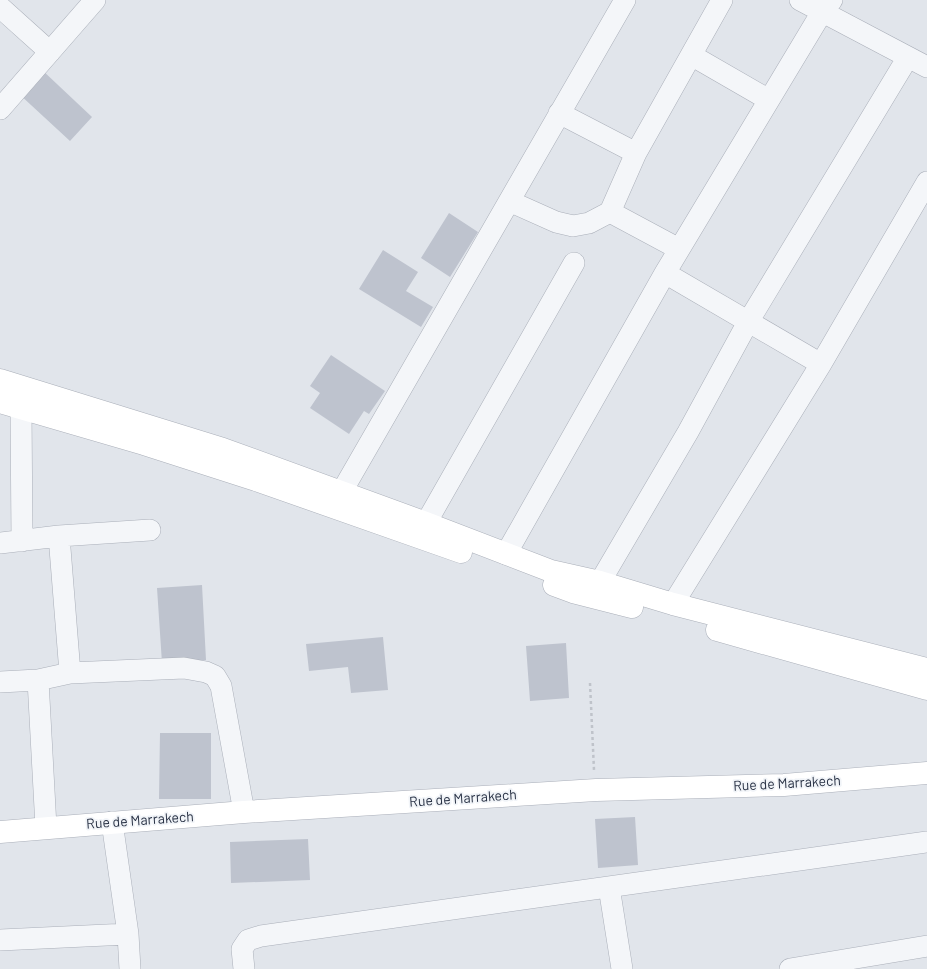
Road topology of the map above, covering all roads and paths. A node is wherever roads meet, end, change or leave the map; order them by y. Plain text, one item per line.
1 (94, 0) edge
2 (625, 0) edge
3 (722, 0) edge
4 (800, 0) edge
5 (827, 6) edge
6 (0, 7) edge
7 (50, 52) junction
8 (691, 55) junction
9 (908, 57) junction
10 (927, 67) edge
11 (769, 100) junction
12 (0, 109) edge
13 (559, 113) junction
14 (636, 153) junction
15 (927, 182) edge
16 (508, 201) junction
17 (610, 212) junction
18 (679, 248) junction
19 (574, 263) dead end
20 (665, 273) junction
21 (748, 322) junction
22 (821, 364) junction
23 (0, 380) edge
24 (0, 402) edge
25 (21, 409) junction
26 (341, 493) junction
27 (426, 523) junction
28 (150, 530) dead end
29 (59, 536) junction
30 (22, 541) junction
31 (0, 543) edge
32 (506, 554) junction
33 (600, 582) junction
34 (673, 604) junction
35 (927, 669) edge
36 (70, 673) junction
37 (38, 680) junction
38 (0, 682) edge
39 (590, 683) dead end
40 (927, 689) edge
41 (927, 773) edge
42 (596, 790) junction
43 (244, 812) junction
44 (112, 822) junction
45 (46, 827) junction
46 (0, 832) edge
47 (927, 842) edge
48 (609, 887) junction
49 (128, 934) junction
50 (0, 940) edge
51 (927, 946) edge
52 (814, 967) edge
53 (130, 969) edge
54 (244, 969) edge
55 (622, 969) edge
56 (790, 969) edge

1 - 7 street
2 - 13 street
3 - 8 street
4 - 5 street
5 - 9 street
5 - 11 street
6 - 7 street
7 - 12 street
8 - 11 street
8 - 14 street
9 - 10 street
9 - 21 street
11 - 18 street
13 - 14 street
13 - 16 street
14 - 17 street
15 - 22 street
16 - 17 street
16 - 26 street
17 - 18 street
18 - 20 street
19 - 27 street
20 - 21 street
20 - 32 street
21 - 22 street
21 - 33 street
22 - 34 street
23 - 26 main road
24 - 25 main road
25 - 30 street
25 - 40 main road
26 - 27 main road
27 - 32 main road
28 - 29 street
29 - 30 street
29 - 36 street
30 - 31 street
32 - 33 main road
33 - 34 main road
34 - 35 main road
36 - 37 street
36 - 43 street
37 - 38 street
37 - 45 street
39 - 42 path
41 - 42 main road, Rue de Marrakech
42 - 43 main road, Rue de Marrakech
43 - 44 main road, Rue de Marrakech
44 - 45 main road, Rue de Marrakech
44 - 49 street
45 - 46 main road, Rue de Marrakech
47 - 48 street
48 - 54 street
48 - 55 street
49 - 50 street
49 - 53 street
51 - 52 street
52 - 56 street

